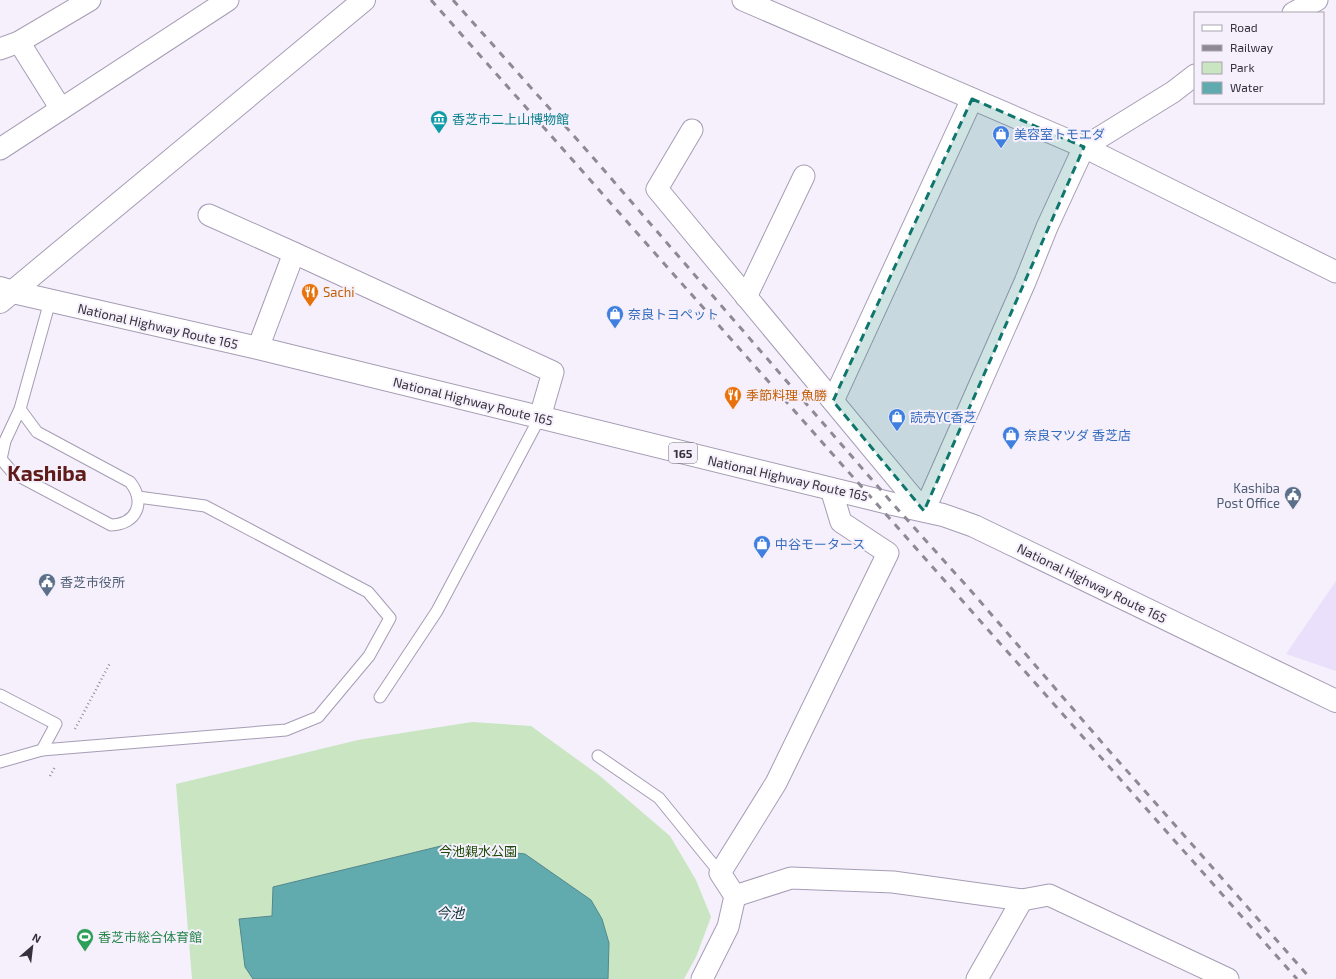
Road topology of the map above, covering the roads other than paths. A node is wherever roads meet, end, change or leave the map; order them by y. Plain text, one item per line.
1 (90, 0) edge
2 (228, 0) edge
3 (364, 0) edge
4 (743, 0) edge
5 (1318, 0) edge
6 (1295, 12) edge
7 (19, 42) junction
8 (0, 48) edge
9 (1194, 76) edge
10 (972, 99) junction
11 (61, 109) junction
12 (692, 130) dead end
13 (1084, 147) junction
14 (0, 149) edge
15 (804, 176) dead end
16 (209, 215) dead end
17 (294, 252) junction
18 (1336, 272) edge
19 (4, 294) edge
20 (746, 297) junction
21 (50, 301) junction
22 (258, 348) junction
23 (833, 401) junction
24 (20, 410) junction
25 (540, 417) junction
26 (831, 489) junction
27 (138, 497) junction
28 (924, 511) junction
29 (0, 695) edge
30 (380, 697) dead end
31 (1336, 701) edge
32 (42, 750) junction
33 (598, 756) dead end
34 (0, 762) edge
35 (720, 873) junction
36 (735, 896) junction
37 (1022, 900) junction
38 (702, 979) edge
39 (977, 979) edge
40 (1228, 979) edge

1 - 7 street
2 - 11 street
3 - 19 main road
4 - 10 street
5 - 6 street
7 - 8 street
7 - 11 street
9 - 13 street
10 - 13 street
10 - 23 street
11 - 14 street
12 - 20 street
13 - 18 street
13 - 28 street
15 - 20 street
16 - 17 street
17 - 22 street
17 - 25 street
19 - 21 main road, National Highway Route 165 / 165
20 - 23 street
21 - 22 main road, National Highway Route 165 / 165
21 - 24 lane
22 - 25 main road, National Highway Route 165 / 165
23 - 28 street
24 - 27 lane
24 - 27 lane
25 - 26 main road, National Highway Route 165 / 165
25 - 30 lane
26 - 28 main road, National Highway Route 165 / 165
26 - 35 street
27 - 32 lane
28 - 31 main road, National Highway Route 165 / 165
29 - 32 lane
32 - 34 lane
33 - 35 lane
35 - 36 street
36 - 37 street
36 - 38 street
37 - 39 street
37 - 40 street

